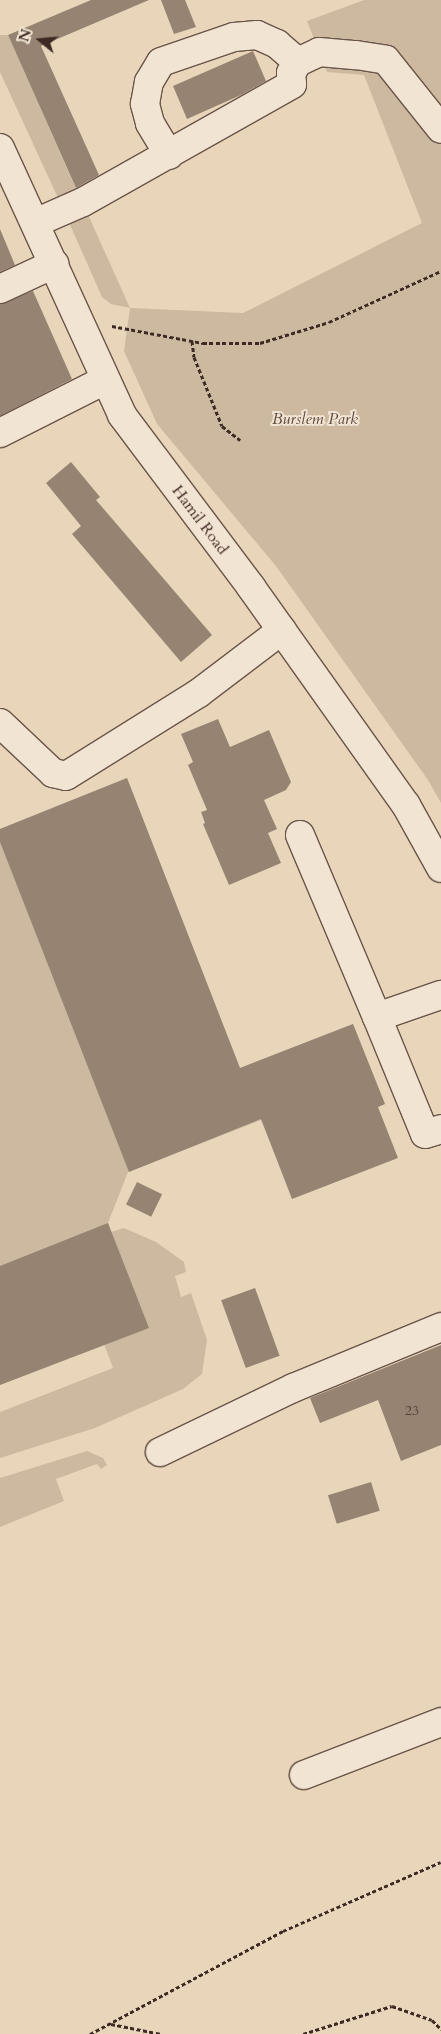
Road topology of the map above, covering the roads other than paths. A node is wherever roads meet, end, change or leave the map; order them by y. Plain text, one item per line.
1 (298, 62) junction
2 (441, 129) edge
3 (0, 148) edge
4 (169, 155) junction
5 (35, 223) junction
6 (54, 264) junction
7 (0, 289) edge
8 (105, 380) junction
9 (0, 433) edge
10 (282, 630) junction
11 (0, 723) edge
12 (300, 835) dead end
13 (441, 868) edge
14 (441, 995) edge
15 (377, 1017) junction
16 (441, 1129) edge
17 (441, 1327) edge
18 (160, 1452) dead end
19 (441, 1722) edge
20 (304, 1775) dead end

1 - 2 street
1 - 4 street
1 - 4 street
3 - 5 street, Hamil Road
4 - 5 street
5 - 6 street, Hamil Road
6 - 7 street
6 - 8 street, Hamil Road
8 - 9 street
8 - 10 street, Hamil Road
10 - 11 street
10 - 13 street, Hamil Road
12 - 15 street
14 - 15 street
15 - 16 street
17 - 18 street
19 - 20 street

